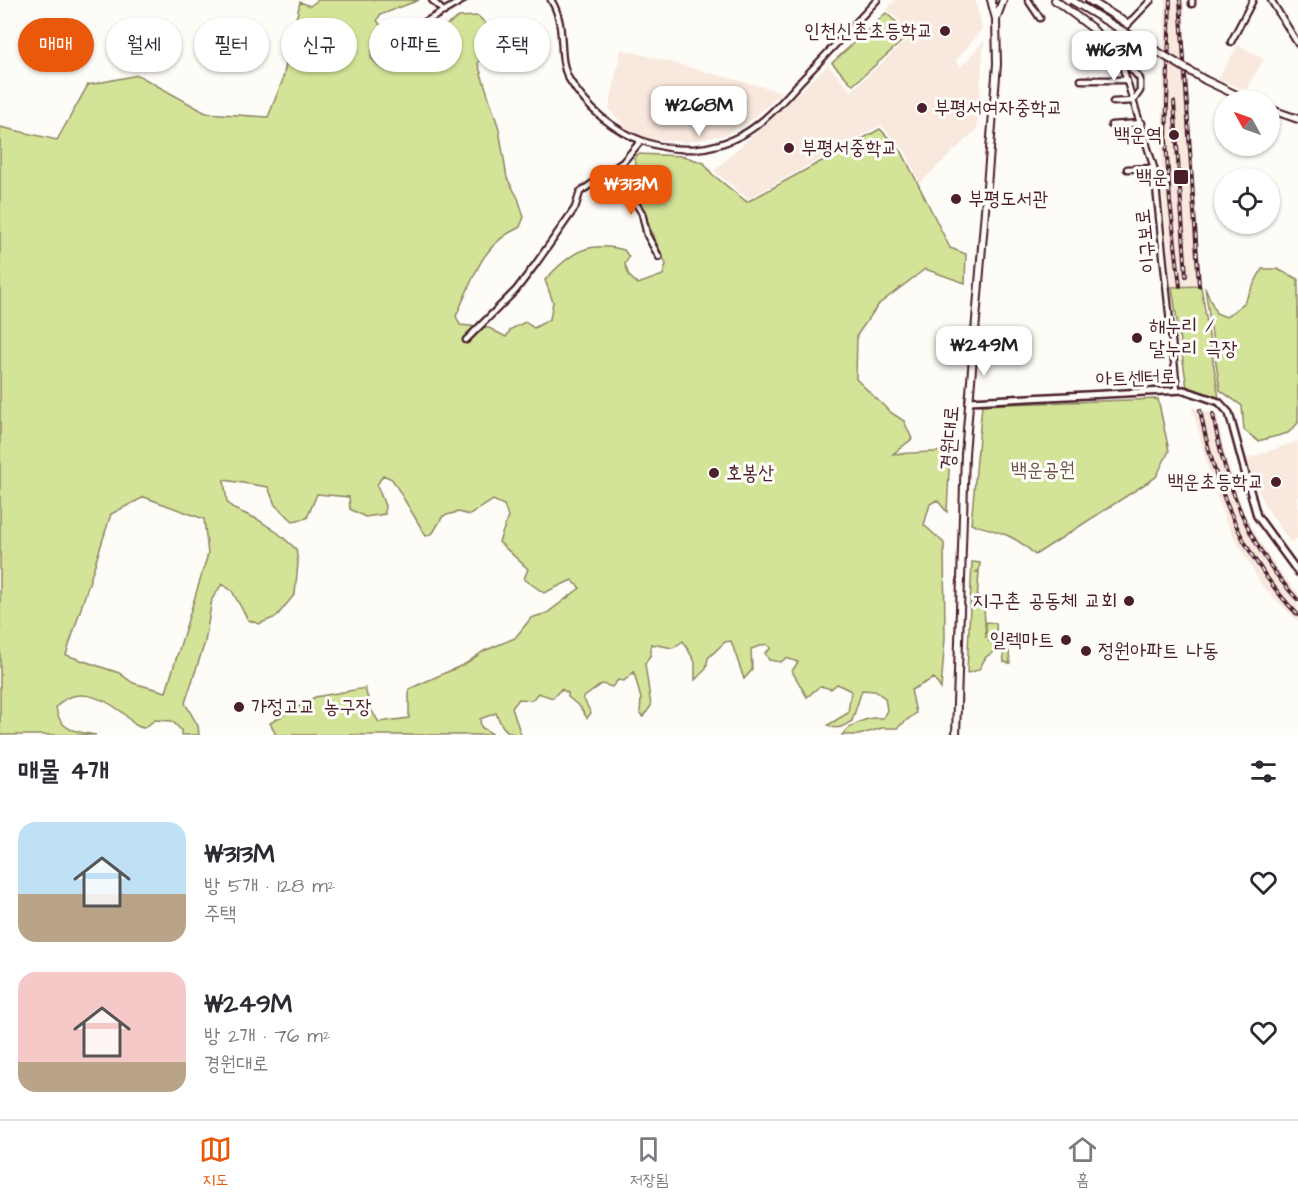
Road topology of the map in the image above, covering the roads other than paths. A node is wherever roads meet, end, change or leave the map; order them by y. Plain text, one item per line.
1 (463, 0) edge
2 (551, 0) edge
3 (877, 0) edge
4 (991, 0) edge
5 (1001, 0) edge
6 (1028, 0) edge
7 (1055, 0) edge
8 (1071, 0) edge
9 (1089, 0) edge
10 (1151, 0) edge
11 (1253, 0) edge
12 (1271, 0) edge
13 (435, 1) edge
14 (444, 12) junction
15 (433, 18) edge
16 (1040, 18) dead end
17 (996, 19) junction
18 (1128, 24) junction
19 (1231, 42) dead end
20 (1298, 44) edge
21 (1116, 56) junction
22 (1121, 62) junction
23 (1081, 80) dead end
24 (1125, 80) junction
25 (1226, 90) edge
26 (1133, 101) junction
27 (1113, 102) dead end
28 (1280, 113) edge
29 (1298, 119) edge
30 (1142, 123) junction
31 (1112, 124) dead end
32 (640, 142) junction
33 (620, 164) junction
34 (1154, 168) junction
35 (1127, 169) dead end
36 (659, 257) dead end
37 (466, 340) dead end
38 (1177, 390) junction
39 (969, 401) junction
40 (1298, 572) edge
41 (956, 735) edge

1 - 14 street
2 - 32 street
3 - 32 street
4 - 17 main road, 경원대로
5 - 17 main road
6 - 16 street
7 - 21 main road
8 - 25 main road, bridge
9 - 18 main road
10 - 18 street
11 - 19 street
12 - 20 street
13 - 14 street
14 - 15 street
17 - 39 main road, 경원대로
18 - 21 street
21 - 22 street, 이규보로
22 - 24 street, 이규보로
22 - 26 street
23 - 24 street
24 - 26 street, 이규보로
26 - 27 street
26 - 30 street, 이규보로
28 - 29 main road
30 - 31 street
30 - 34 street, 이규보로
32 - 33 street
33 - 36 street
33 - 37 street
34 - 35 street
34 - 38 street, 이규보로
38 - 39 street, 아트센터로
38 - 40 street, 아트센터로, bridge
39 - 41 main road, 경원대로

